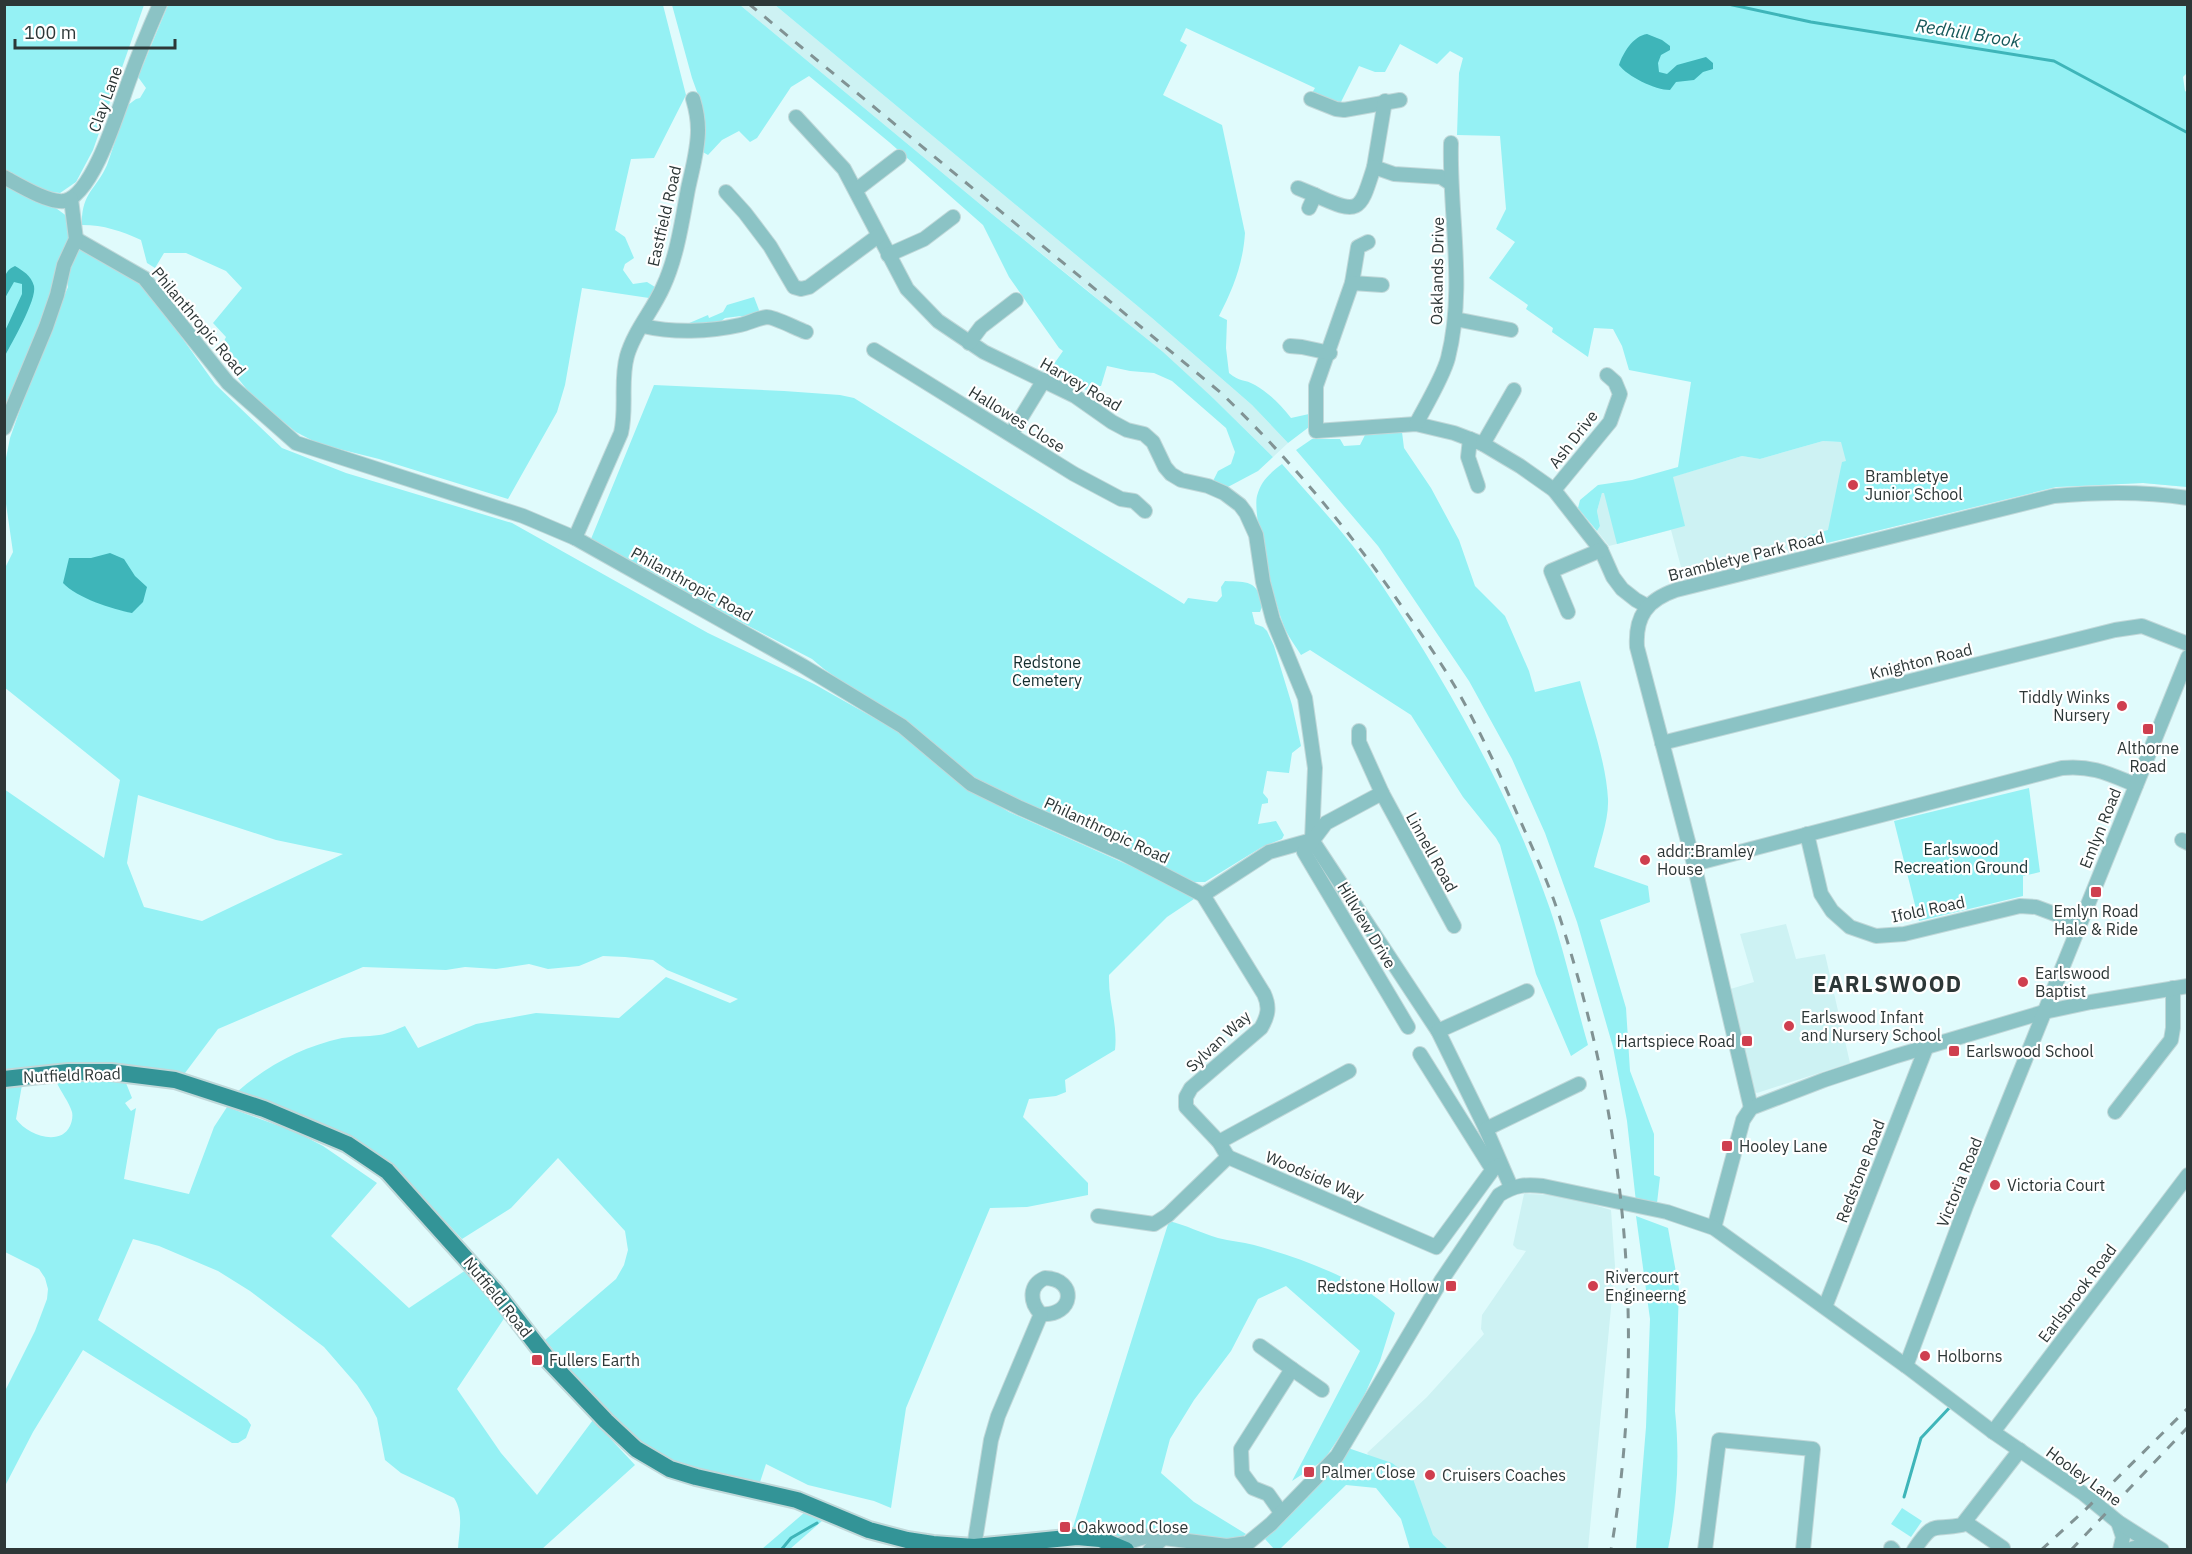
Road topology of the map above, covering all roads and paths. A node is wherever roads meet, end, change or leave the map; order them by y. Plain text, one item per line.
1 (159, 4) edge
2 (693, 99) dead end
3 (1311, 99) dead end
4 (1400, 100) dead end
5 (1385, 101) junction
6 (796, 117) dead end
7 (1451, 143) dead end
8 (899, 157) dead end
9 (1374, 167) junction
10 (4, 177) edge
11 (1450, 183) junction
12 (1298, 188) dead end
13 (856, 190) junction
14 (726, 192) dead end
15 (71, 198) junction
16 (953, 217) dead end
17 (878, 236) junction
18 (76, 240) junction
19 (1368, 242) dead end
20 (888, 255) junction
21 (1352, 283) junction
22 (1382, 285) dead end
23 (1016, 300) dead end
24 (1455, 319) junction
25 (643, 326) junction
26 (1511, 330) dead end
27 (806, 332) dead end
28 (969, 343) junction
29 (1290, 346) dead end
30 (874, 350) dead end
31 (1330, 353) junction
32 (1607, 375) dead end
33 (1044, 380) junction
34 (1514, 390) dead end
35 (1416, 424) junction
36 (4, 428) edge
37 (1011, 434) junction
38 (1477, 442) junction
39 (1478, 486) dead end
40 (1554, 490) junction
41 (2187, 498) edge
42 (1145, 511) dead end
43 (575, 538) junction
44 (1601, 550) junction
45 (1647, 606) junction
46 (1568, 612) dead end
47 (2187, 644) edge
48 (2187, 657) edge
49 (1359, 731) dead end
50 (1662, 743) junction
51 (2136, 785) junction
52 (1382, 793) junction
53 (1807, 834) junction
54 (1312, 840) junction
55 (1694, 864) junction
56 (1203, 895) junction
57 (2079, 923) junction
58 (1454, 926) dead end
59 (2187, 986) edge
60 (2173, 988) junction
61 (1527, 991) dead end
62 (2044, 1012) junction
63 (1408, 1027) dead end
64 (1438, 1031) junction
65 (1926, 1048) junction
66 (1420, 1054) dead end
67 (1349, 1071) dead end
68 (4, 1079) edge
69 (1580, 1084) dead end
70 (1751, 1108) junction
71 (2115, 1112) dead end
72 (1486, 1129) junction
73 (1219, 1142) junction
74 (1228, 1157) junction
75 (1497, 1166) junction
76 (2187, 1174) edge
77 (1511, 1187) junction
78 (1098, 1216) dead end
79 (1714, 1228) junction
80 (1825, 1308) junction
81 (1041, 1314) dead end
82 (1260, 1346) dead end
83 (1906, 1366) junction
84 (1292, 1369) junction
85 (1322, 1390) dead end
86 (1994, 1432) junction
87 (2020, 1450) junction
88 (1280, 1511) junction
89 (1965, 1522) junction
90 (2118, 1522) junction
91 (1162, 1539) junction
92 (1076, 1543) edge
93 (974, 1547) junction
94 (1122, 1547) edge
95 (1232, 1548) edge
96 (2003, 1548) edge
97 (1150, 1550) edge
98 (1705, 1550) edge
99 (1803, 1550) edge
100 (1914, 1550) edge
101 (2120, 1550) edge
102 (2128, 1550) edge
103 (2150, 1550) edge
104 (2162, 1550) edge

1 - 15 street, Clay Lane
2 - 25 street, Eastfield Road
3 - 5 street
4 - 5 street
5 - 9 street
6 - 13 street, Harvey Road
7 - 11 street, Oaklands Drive
8 - 13 street
9 - 11 street
9 - 12 street
10 - 15 street
11 - 24 street, Oaklands Drive
13 - 17 street, Harvey Road
14 - 17 street
15 - 18 street
16 - 20 street
17 - 20 street, Harvey Road
18 - 36 street
18 - 43 street, Philanthropic Road
19 - 21 street
20 - 28 street, Harvey Road
21 - 22 street
21 - 31 street
23 - 28 street
24 - 26 street
24 - 35 street, Oaklands Drive
25 - 27 street
25 - 43 street, Eastfield Road
28 - 33 street, Harvey Road
29 - 31 street
30 - 37 street, Hallowes Close
31 - 35 street
32 - 40 street, Ash Drive
33 - 37 street
33 - 54 street, Harvey Road
34 - 38 street
35 - 38 street
37 - 42 street, Hallowes Close
38 - 39 street
38 - 40 street
40 - 44 street
41 - 45 street, Brambletye Park Road
43 - 56 street, Philanthropic Road
44 - 45 street
44 - 46 street
45 - 50 street
47 - 50 street, Knighton Road
48 - 51 street, Emlyn Road
49 - 52 street, Linnell Road
50 - 55 street
51 - 53 street
51 - 57 street, Emlyn Road
52 - 54 street
52 - 58 street, Linnell Road
53 - 55 street
53 - 57 street, Ifold Road
54 - 56 street
54 - 63 street, Hillview Drive
54 - 64 street
55 - 70 street
56 - 73 street, Sylvan Way
57 - 62 street, Emlyn Road
59 - 60 street
60 - 62 street
60 - 71 street
61 - 64 street
62 - 65 street
62 - 83 street, Victoria Road
64 - 72 street
65 - 70 street
65 - 80 street, Redstone Road
66 - 75 street
67 - 73 street
68 - 93 main road, Nutfield Road
69 - 72 street
70 - 79 street
72 - 75 street
73 - 74 street, Sylvan Way
74 - 75 street, Woodside Way
74 - 78 street
75 - 77 street
76 - 86 street, Earlsbrook Road
77 - 79 street, Hooley Lane
77 - 88 street
79 - 80 street, Hooley Lane
80 - 83 street, Hooley Lane
81 - 93 street
82 - 84 street
83 - 86 street, Hooley Lane
84 - 85 street
84 - 88 street
86 - 87 street, Hooley Lane
87 - 89 street
87 - 90 street, Hooley Lane
88 - 95 street
89 - 96 street
89 - 100 street
90 - 101 street
90 - 104 street, Hooley Lane
91 - 94 street
91 - 95 street
91 - 97 street
92 - 93 main road, Nutfield Road
92 - 94 main road, Nutfield Road
98 - 99 street
102 - 103 street

